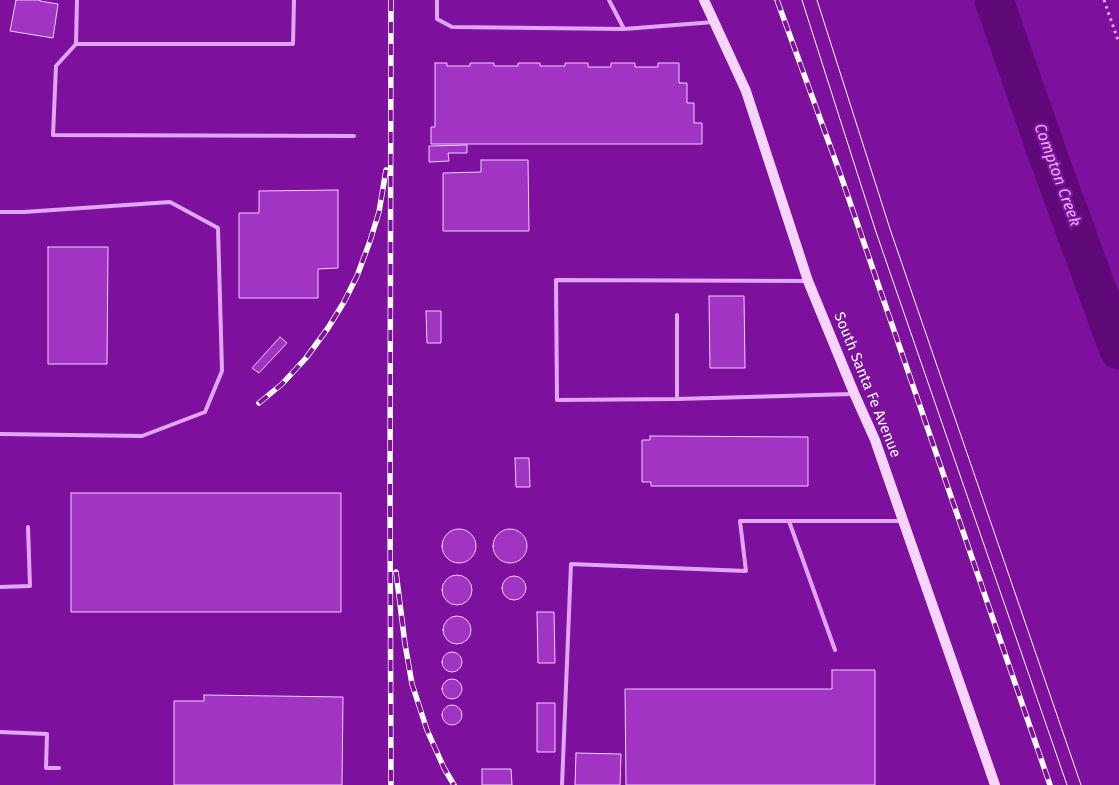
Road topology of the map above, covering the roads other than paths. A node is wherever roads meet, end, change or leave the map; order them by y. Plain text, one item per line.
1 (77, 0) edge
2 (294, 0) edge
3 (437, 0) edge
4 (609, 0) edge
5 (704, 0) edge
6 (714, 22) junction
7 (624, 29) junction
8 (76, 44) junction
9 (354, 136) dead end
10 (0, 212) edge
11 (808, 281) junction
12 (678, 315) dead end
13 (854, 394) junction
14 (676, 399) junction
15 (0, 434) edge
16 (789, 521) junction
17 (903, 521) junction
18 (28, 527) dead end
19 (0, 587) edge
20 (835, 650) dead end
21 (0, 732) edge
22 (59, 768) dead end
23 (562, 785) edge
24 (995, 785) edge

1 - 8 lane
2 - 8 lane
3 - 7 lane
4 - 7 lane
5 - 6 main road, South Santa Fe Avenue
6 - 7 lane
6 - 11 main road, South Santa Fe Avenue
8 - 9 lane
10 - 15 lane
11 - 13 main road, South Santa Fe Avenue
11 - 14 lane
12 - 14 lane
13 - 14 lane
13 - 17 main road, South Santa Fe Avenue
16 - 17 lane
16 - 20 lane
16 - 23 lane
17 - 24 main road, South Santa Fe Avenue
18 - 19 lane
21 - 22 lane

